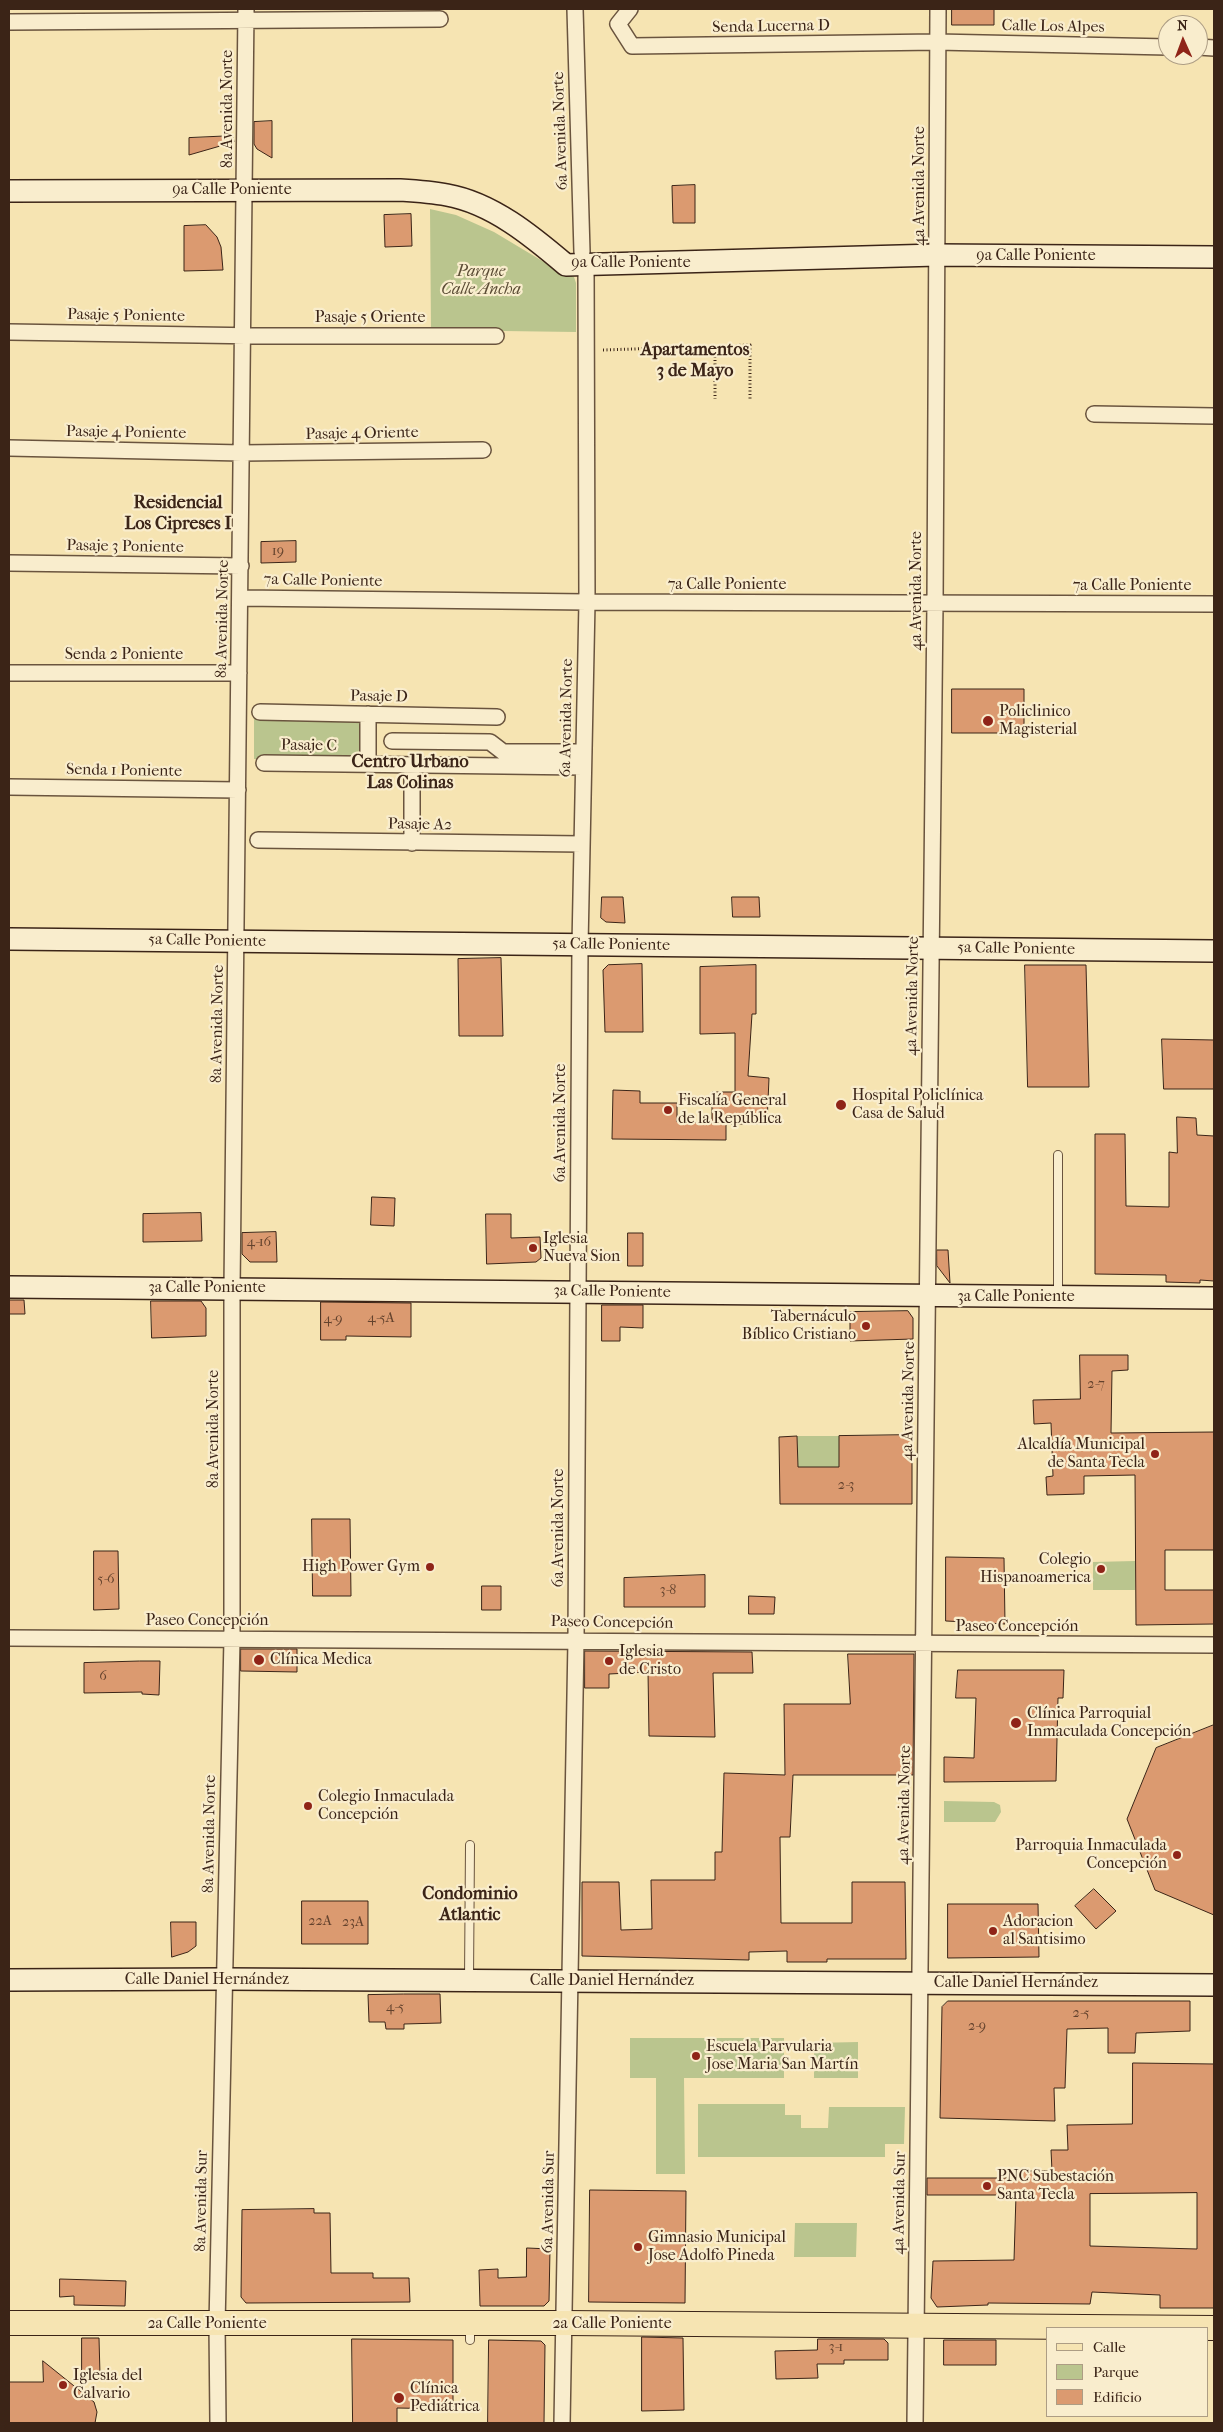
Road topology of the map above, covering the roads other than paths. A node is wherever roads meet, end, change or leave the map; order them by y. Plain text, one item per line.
1 (575, 9) edge
2 (630, 9) edge
3 (938, 9) edge
4 (246, 15) edge
5 (440, 19) dead end
6 (9, 22) edge
7 (938, 42) junction
8 (1158, 47) edge
9 (246, 190) junction
10 (9, 191) edge
11 (937, 255) junction
12 (1214, 257) edge
13 (584, 259) junction
14 (9, 332) edge
15 (244, 335) junction
16 (496, 336) dead end
17 (1094, 414) dead end
18 (1214, 416) edge
19 (9, 448) edge
20 (483, 450) dead end
21 (242, 453) junction
22 (9, 563) edge
23 (241, 566) junction
24 (240, 598) junction
25 (587, 602) junction
26 (935, 603) junction
27 (1214, 604) edge
28 (9, 673) edge
29 (240, 673) junction
30 (260, 712) dead end
31 (368, 714) junction
32 (497, 717) dead end
33 (392, 741) dead end
34 (583, 760) junction
35 (264, 763) dead end
36 (368, 764) junction
37 (412, 766) junction
38 (9, 787) edge
39 (238, 790) junction
40 (258, 840) dead end
41 (412, 843) junction
42 (582, 844) junction
43 (9, 939) edge
44 (236, 942) junction
45 (580, 945) junction
46 (931, 948) junction
47 (1214, 951) edge
48 (1058, 1155) dead end
49 (9, 1287) edge
50 (232, 1288) junction
51 (577, 1292) junction
52 (928, 1297) junction
53 (1058, 1297) junction
54 (1214, 1298) edge
55 (9, 1638) edge
56 (232, 1639) junction
57 (576, 1640) junction
58 (924, 1645) junction
59 (1214, 1645) edge
60 (470, 1845) dead end
61 (224, 1979) junction
62 (9, 1980) edge
63 (469, 1981) junction
64 (571, 1981) junction
65 (920, 1983) junction
66 (1214, 1985) edge
67 (9, 2323) edge
68 (564, 2323) junction
69 (217, 2324) junction
70 (916, 2326) junction
71 (1065, 2327) edge
72 (218, 2423) edge
73 (562, 2423) edge
74 (915, 2423) edge

1 - 13 street, 6a Avenida Norte
2 - 7 street, Senda Lucerna D
3 - 7 street, 4a Avenida Norte
4 - 5 street
4 - 6 street
4 - 9 street, 8a Avenida Norte
7 - 8 street, Calle Los Alpes
7 - 11 street, 4a Avenida Norte
9 - 10 main road, 9a Calle Poniente
9 - 13 main road, 9a Calle Poniente
9 - 15 street, 8a Avenida Norte
11 - 12 main road, 9a Calle Poniente
11 - 13 main road, 9a Calle Poniente
11 - 26 street, 4a Avenida Norte
13 - 25 street, 6a Avenida Norte
14 - 15 street, Pasaje 5 Poniente
15 - 16 street, Pasaje 5 Oriente
15 - 21 street, 8a Avenida Norte
17 - 18 street
19 - 21 street, Pasaje 4 Poniente
20 - 21 street, Pasaje 4 Oriente
21 - 23 street, 8a Avenida Norte
22 - 23 street, Pasaje 3 Poniente
23 - 24 street, 8a Avenida Norte
24 - 25 street, 7a Calle Poniente
24 - 29 street, 8a Avenida Norte
25 - 26 street, 7a Calle Poniente
25 - 34 street, 6a Avenida Norte
26 - 27 street, 7a Calle Poniente
26 - 46 street, 4a Avenida Norte
28 - 29 street, Senda 2 Poniente
29 - 39 street, 8a Avenida Norte
30 - 31 street, Pasaje D
31 - 32 street, Pasaje D
31 - 36 street
33 - 34 street
34 - 37 street, Pasaje C
34 - 42 street, 6a Avenida Norte
35 - 36 street, Pasaje C
36 - 37 street, Pasaje C
37 - 41 street
38 - 39 street, Senda 1 Poniente
39 - 44 street, 8a Avenida Norte
40 - 41 street, Pasaje A2
41 - 42 street, Pasaje A2
42 - 45 street, 6a Avenida Norte
43 - 44 main road, 5a Calle Poniente
44 - 45 main road, 5a Calle Poniente
44 - 50 street, 8a Avenida Norte
45 - 46 main road, 5a Calle Poniente
45 - 51 street, 6a Avenida Norte
46 - 47 main road, 5a Calle Poniente
46 - 52 street, 4a Avenida Norte
48 - 53 lane
49 - 50 main road, 3a Calle Poniente
50 - 51 main road, 3a Calle Poniente
50 - 56 street, 8a Avenida Norte
51 - 52 main road, 3a Calle Poniente
51 - 57 street, 6a Avenida Norte
52 - 53 main road, 3a Calle Poniente
52 - 58 street, 4a Avenida Norte
53 - 54 main road, 3a Calle Poniente
55 - 56 street, Paseo Concepción
56 - 57 street, Paseo Concepción
56 - 61 street, 8a Avenida Norte
57 - 58 street, Paseo Concepción
57 - 64 street, 6a Avenida Norte
58 - 59 street, Paseo Concepción
58 - 65 street, 4a Avenida Norte
60 - 63 lane
61 - 62 main road, Calle Daniel Hernández
61 - 63 main road, Calle Daniel Hernández
61 - 69 street, 8a Avenida Sur
63 - 64 main road, Calle Daniel Hernández
64 - 65 main road, Calle Daniel Hernández
64 - 68 street, 6a Avenida Sur
65 - 66 main road, Calle Daniel Hernández
65 - 70 street, 4a Avenida Sur
67 - 69 main road, 2a Calle Poniente
68 - 69 main road, 2a Calle Poniente
68 - 70 main road, 2a Calle Poniente
68 - 73 street, 6a Avenida Sur
69 - 72 street, 8a Avenida Sur
70 - 71 main road, 2a Calle Poniente
70 - 74 street, 4a Avenida Sur

